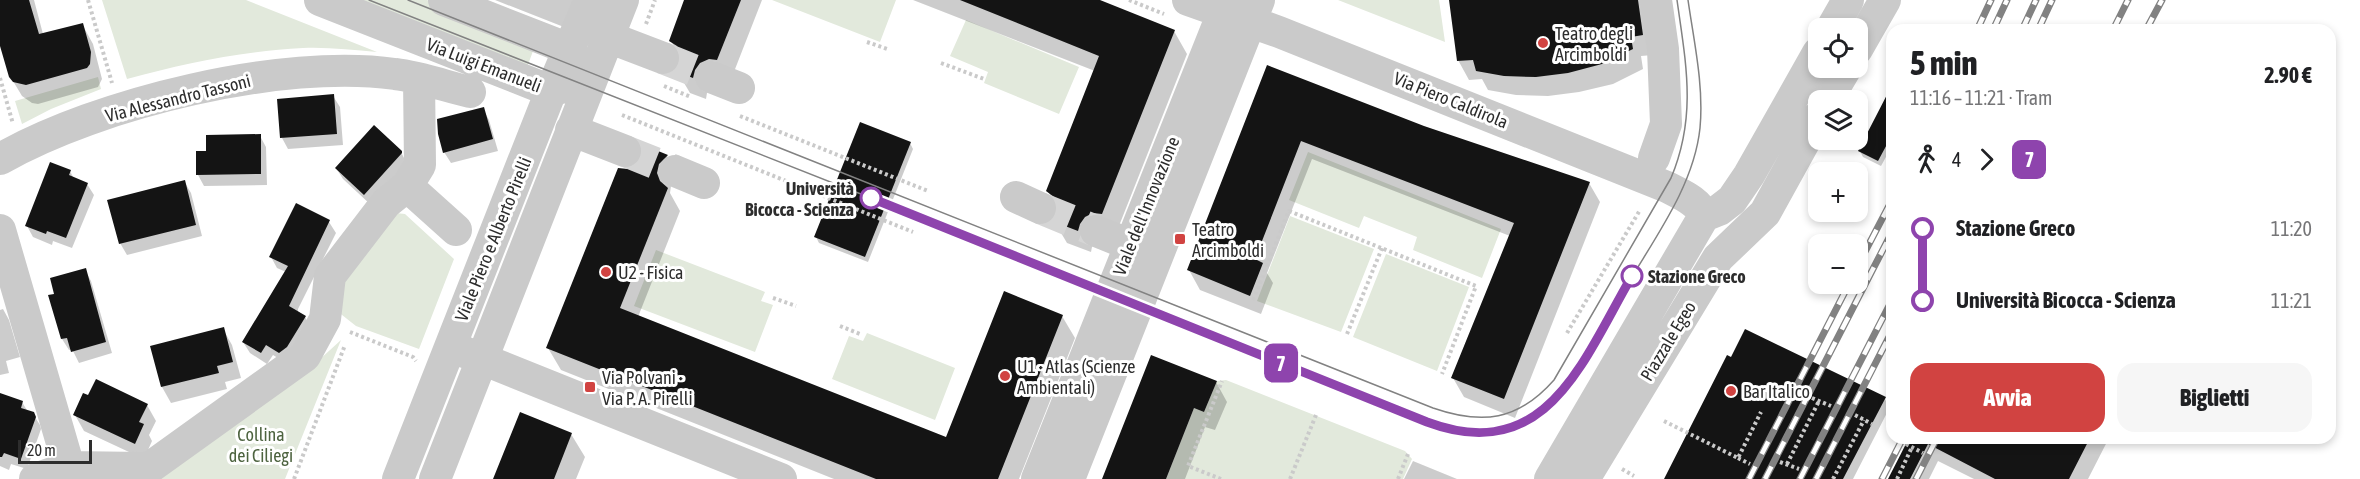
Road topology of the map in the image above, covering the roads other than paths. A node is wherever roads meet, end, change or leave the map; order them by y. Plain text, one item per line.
1 (320, 0) edge
2 (444, 0) edge
3 (590, 0) edge
4 (623, 0) edge
5 (1656, 0) edge
6 (1848, 0) edge
7 (1885, 0) edge
8 (1176, 7) edge
9 (1240, 9) edge
10 (1838, 18) edge
11 (1868, 30) edge
12 (608, 37) junction
13 (569, 49) junction
14 (663, 58) tunnel mouth
15 (1808, 71) edge
16 (591, 79) junction
17 (418, 80) junction
18 (551, 91) junction
19 (470, 92) dead end
20 (571, 130) junction
21 (1808, 135) edge
22 (625, 151) tunnel mouth
23 (10, 153) edge
24 (1654, 158) dead end
25 (675, 171) tunnel mouth
26 (704, 183) dead end
27 (407, 186) junction
28 (1704, 216) junction
29 (0, 230) edge
30 (456, 230) dead end
31 (1096, 231) tunnel mouth
32 (1131, 245) junction
33 (450, 346) junction
34 (482, 359) junction
35 (69, 467) junction
36 (35, 479) edge
37 (398, 479) edge
38 (435, 479) edge
39 (781, 479) edge
40 (1037, 479) edge
41 (1069, 479) edge
42 (1550, 479) edge
43 (1584, 479) edge

1 - 18 street, Via Luigi Emanueli
2 - 13 street
3 - 13 street, Viale Piero e Alberto Pirelli
4 - 12 street, Viale Piero e Alberto Pirelli
5 - 24 street
6 - 10 street
7 - 11 street
8 - 9 street, Via Piero Caldirola
9 - 28 street, Via Piero Caldirola
9 - 32 street, Viale dell'Innovazione
9 - 41 street, Viale dell'Innovazione
12 - 14 street
12 - 16 street, Viale Piero e Alberto Pirelli
13 - 16 street
13 - 18 street, Viale Piero e Alberto Pirelli
15 - 28 street
16 - 18 street, Via Luigi Emanueli
16 - 20 street, Viale Piero e Alberto Pirelli
17 - 19 street, Via Alessandro Tassoni
17 - 23 street, Via Alessandro Tassoni
17 - 27 street
18 - 33 street, Viale Piero e Alberto Pirelli
20 - 22 street
20 - 34 street, Viale Piero e Alberto Pirelli
21 - 43 street, Piazzale Egeo
25 - 26 street
27 - 30 street
27 - 35 street
28 - 42 street, Piazzale Egeo
29 - 35 street
31 - 32 street
32 - 40 street, Viale dell'Innovazione
33 - 34 street
33 - 37 street, Viale Piero e Alberto Pirelli
34 - 38 street, Viale Piero e Alberto Pirelli
34 - 39 street
35 - 36 street

